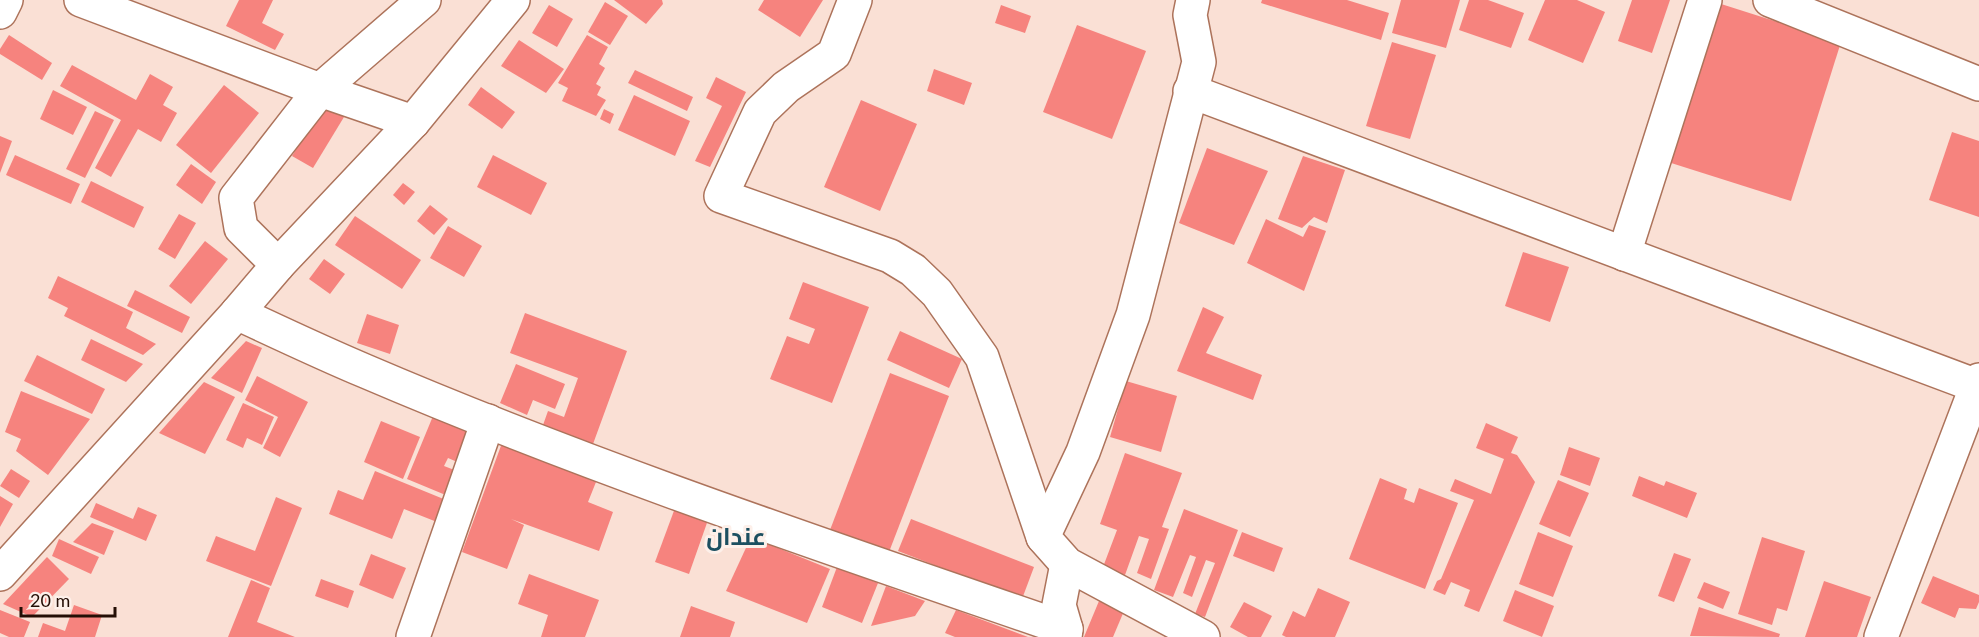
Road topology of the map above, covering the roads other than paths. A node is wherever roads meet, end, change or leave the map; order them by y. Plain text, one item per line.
1 (6, 0) edge
2 (81, 0) edge
3 (424, 0) edge
4 (513, 0) edge
5 (855, 0) edge
6 (1193, 0) edge
7 (1706, 0) edge
8 (1770, 0) edge
9 (0, 12) edge
10 (1979, 84) edge
11 (320, 90) junction
12 (1190, 91) junction
13 (413, 122) junction
14 (1624, 254) junction
15 (278, 265) junction
16 (237, 313) junction
17 (1978, 383) edge
18 (488, 421) junction
19 (1043, 537) junction
20 (1067, 564) junction
21 (0, 574) edge
22 (1065, 633) edge
23 (413, 637) edge
24 (1203, 637) edge
25 (1881, 637) edge

1 - 9 street
2 - 11 street
3 - 11 street
4 - 13 street
5 - 19 street
6 - 12 street
7 - 14 street
8 - 10 street
11 - 13 street
11 - 15 street
12 - 14 street
12 - 19 street
13 - 15 street
14 - 17 street
15 - 16 street
16 - 18 street
16 - 21 street
17 - 25 street
18 - 22 street
18 - 23 street
19 - 20 street
20 - 22 street
20 - 24 street

